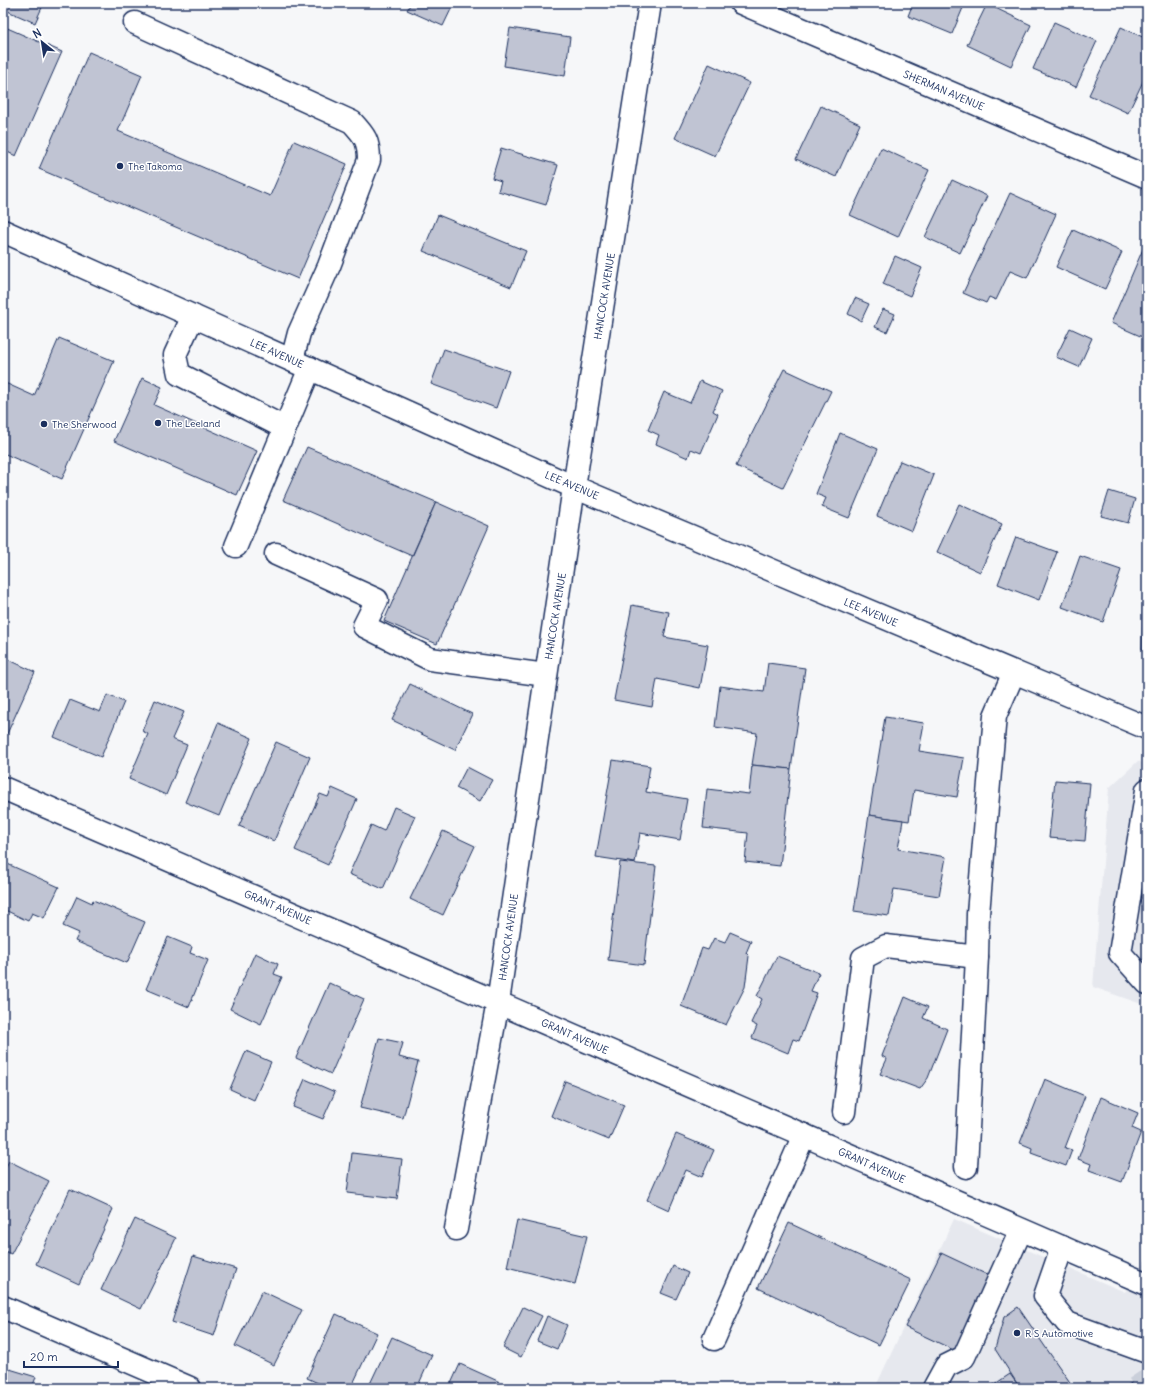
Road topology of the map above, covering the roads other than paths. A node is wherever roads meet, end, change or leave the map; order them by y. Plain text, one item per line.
1 (650, 3) edge
2 (741, 3) edge
3 (135, 23) dead end
4 (1147, 177) edge
5 (3, 231) edge
6 (193, 316) junction
7 (301, 364) junction
8 (285, 428) junction
9 (574, 487) junction
10 (236, 546) dead end
11 (276, 554) dead end
12 (1014, 672) junction
13 (546, 675) junction
14 (1147, 728) edge
15 (3, 788) edge
16 (1147, 790) edge
17 (977, 957) junction
18 (1147, 983) edge
19 (498, 1002) junction
20 (844, 1112) dead end
21 (804, 1135) junction
22 (966, 1167) dead end
23 (456, 1229) dead end
24 (1021, 1230) junction
25 (1062, 1247) junction
26 (1147, 1284) edge
27 (3, 1307) edge
28 (714, 1339) dead end
29 (1147, 1352) edge
30 (190, 1388) edge
31 (934, 1388) edge

1 - 9 street, HANCOCK AVENUE
2 - 4 street, SHERMAN AVENUE
3 - 7 street
5 - 6 street, LEE AVENUE
6 - 7 street, LEE AVENUE
6 - 8 street
7 - 8 street
7 - 9 street, LEE AVENUE
8 - 10 street
9 - 12 street, LEE AVENUE
9 - 13 street, HANCOCK AVENUE
11 - 13 street
12 - 14 street, LEE AVENUE
12 - 17 street
13 - 19 street, HANCOCK AVENUE
15 - 19 street, GRANT AVENUE
16 - 18 street
17 - 20 street
17 - 22 street
19 - 21 street, GRANT AVENUE
19 - 23 street, HANCOCK AVENUE
21 - 24 street, GRANT AVENUE
21 - 28 street
24 - 25 street, GRANT AVENUE
24 - 31 street
25 - 26 street, GRANT AVENUE
25 - 29 street
27 - 30 street

